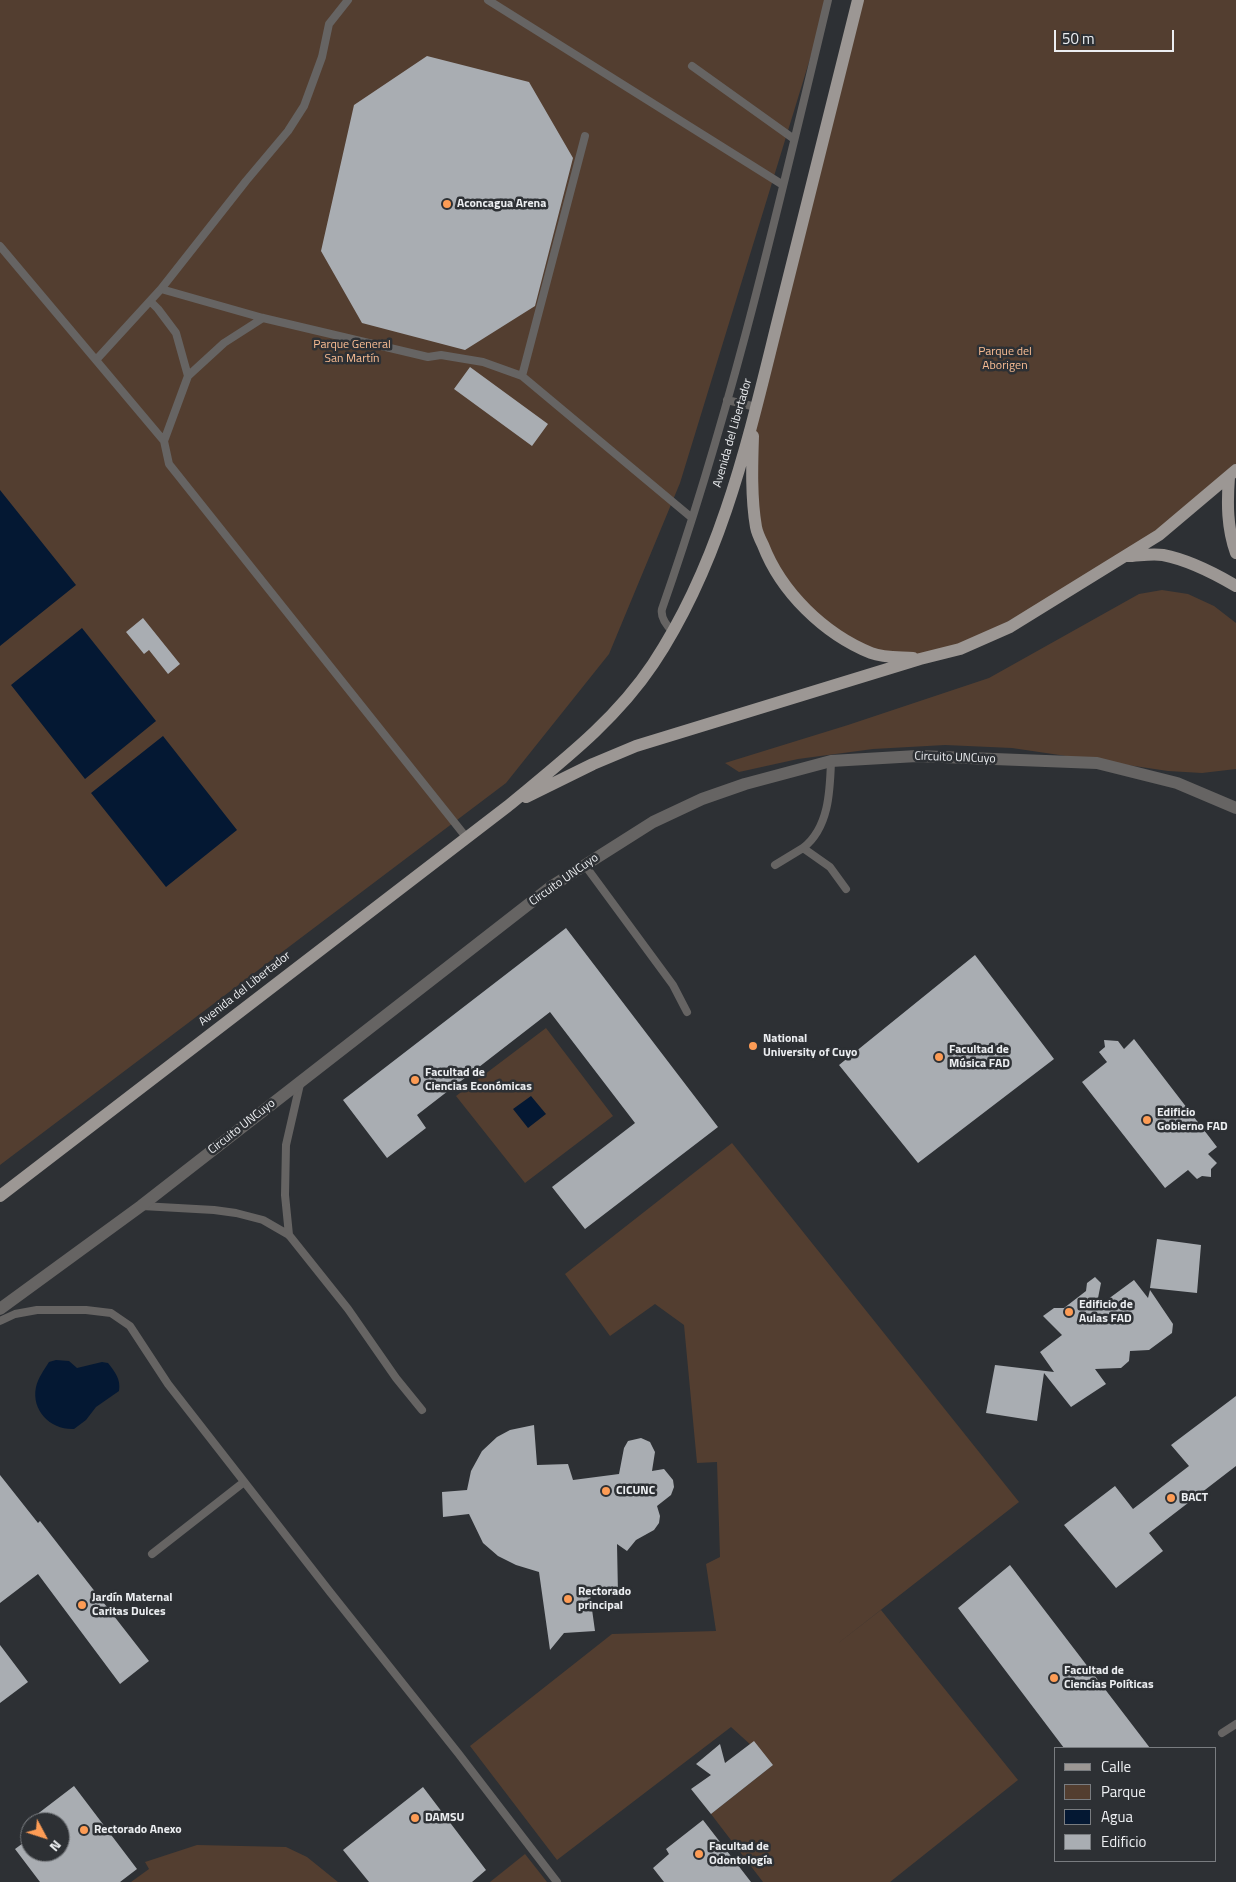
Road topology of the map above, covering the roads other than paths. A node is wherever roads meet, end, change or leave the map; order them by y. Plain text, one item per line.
1 (348, 0) edge
2 (488, 0) edge
3 (828, 0) edge
4 (858, 0) edge
5 (692, 66) dead end
6 (585, 136) dead end
7 (794, 139) junction
8 (783, 185) junction
9 (0, 246) edge
10 (161, 289) junction
11 (150, 301) junction
12 (263, 318) junction
13 (96, 360) junction
14 (188, 376) junction
15 (522, 376) junction
16 (727, 400) junction
17 (755, 412) junction
18 (164, 442) junction
19 (1233, 473) edge
20 (692, 518) junction
21 (1236, 553) edge
22 (1127, 556) junction
23 (1236, 586) edge
24 (673, 632) junction
25 (920, 659) junction
26 (831, 761) junction
27 (508, 806) junction
28 (1236, 808) edge
29 (466, 837) junction
30 (803, 848) junction
31 (584, 864) junction
32 (775, 865) dead end
33 (846, 888) dead end
34 (687, 1012) dead end
35 (300, 1081) junction
36 (0, 1196) edge
37 (141, 1206) junction
38 (289, 1235) junction
39 (0, 1310) edge
40 (0, 1321) edge
41 (422, 1410) dead end
42 (244, 1482) junction
43 (152, 1554) dead end
44 (1236, 1724) edge
45 (1222, 1733) dead end
46 (557, 1882) edge

1 - 10 lane
2 - 8 lane
3 - 7 lane
4 - 17 main road, Avenida del Libertador
5 - 7 lane
6 - 15 lane
7 - 8 lane
8 - 16 lane
9 - 13 lane
10 - 11 lane
10 - 12 lane
11 - 13 lane
11 - 14 lane
12 - 14 lane
12 - 15 lane
13 - 18 lane
14 - 18 lane
15 - 20 lane
16 - 17 lane
16 - 20 lane
17 - 24 main road, Avenida del Libertador
17 - 25 main road
18 - 29 lane
19 - 21 main road
19 - 22 main road, Avenida del Libertador
20 - 24 lane
22 - 23 main road
22 - 25 main road, Avenida del Libertador
24 - 27 main road, Avenida del Libertador
25 - 27 main road, Avenida del Libertador
26 - 28 street, Circuito UNCuyo
26 - 30 lane
26 - 31 street, Circuito UNCuyo
27 - 29 main road, Avenida del Libertador
29 - 36 main road, Avenida del Libertador
30 - 32 lane
30 - 33 lane
31 - 34 lane
31 - 35 street, Circuito UNCuyo
35 - 37 street, Circuito UNCuyo
35 - 38 lane
37 - 38 lane
37 - 39 street, Circuito UNCuyo
38 - 41 lane
40 - 42 lane
42 - 43 lane
42 - 46 lane
44 - 45 lane

